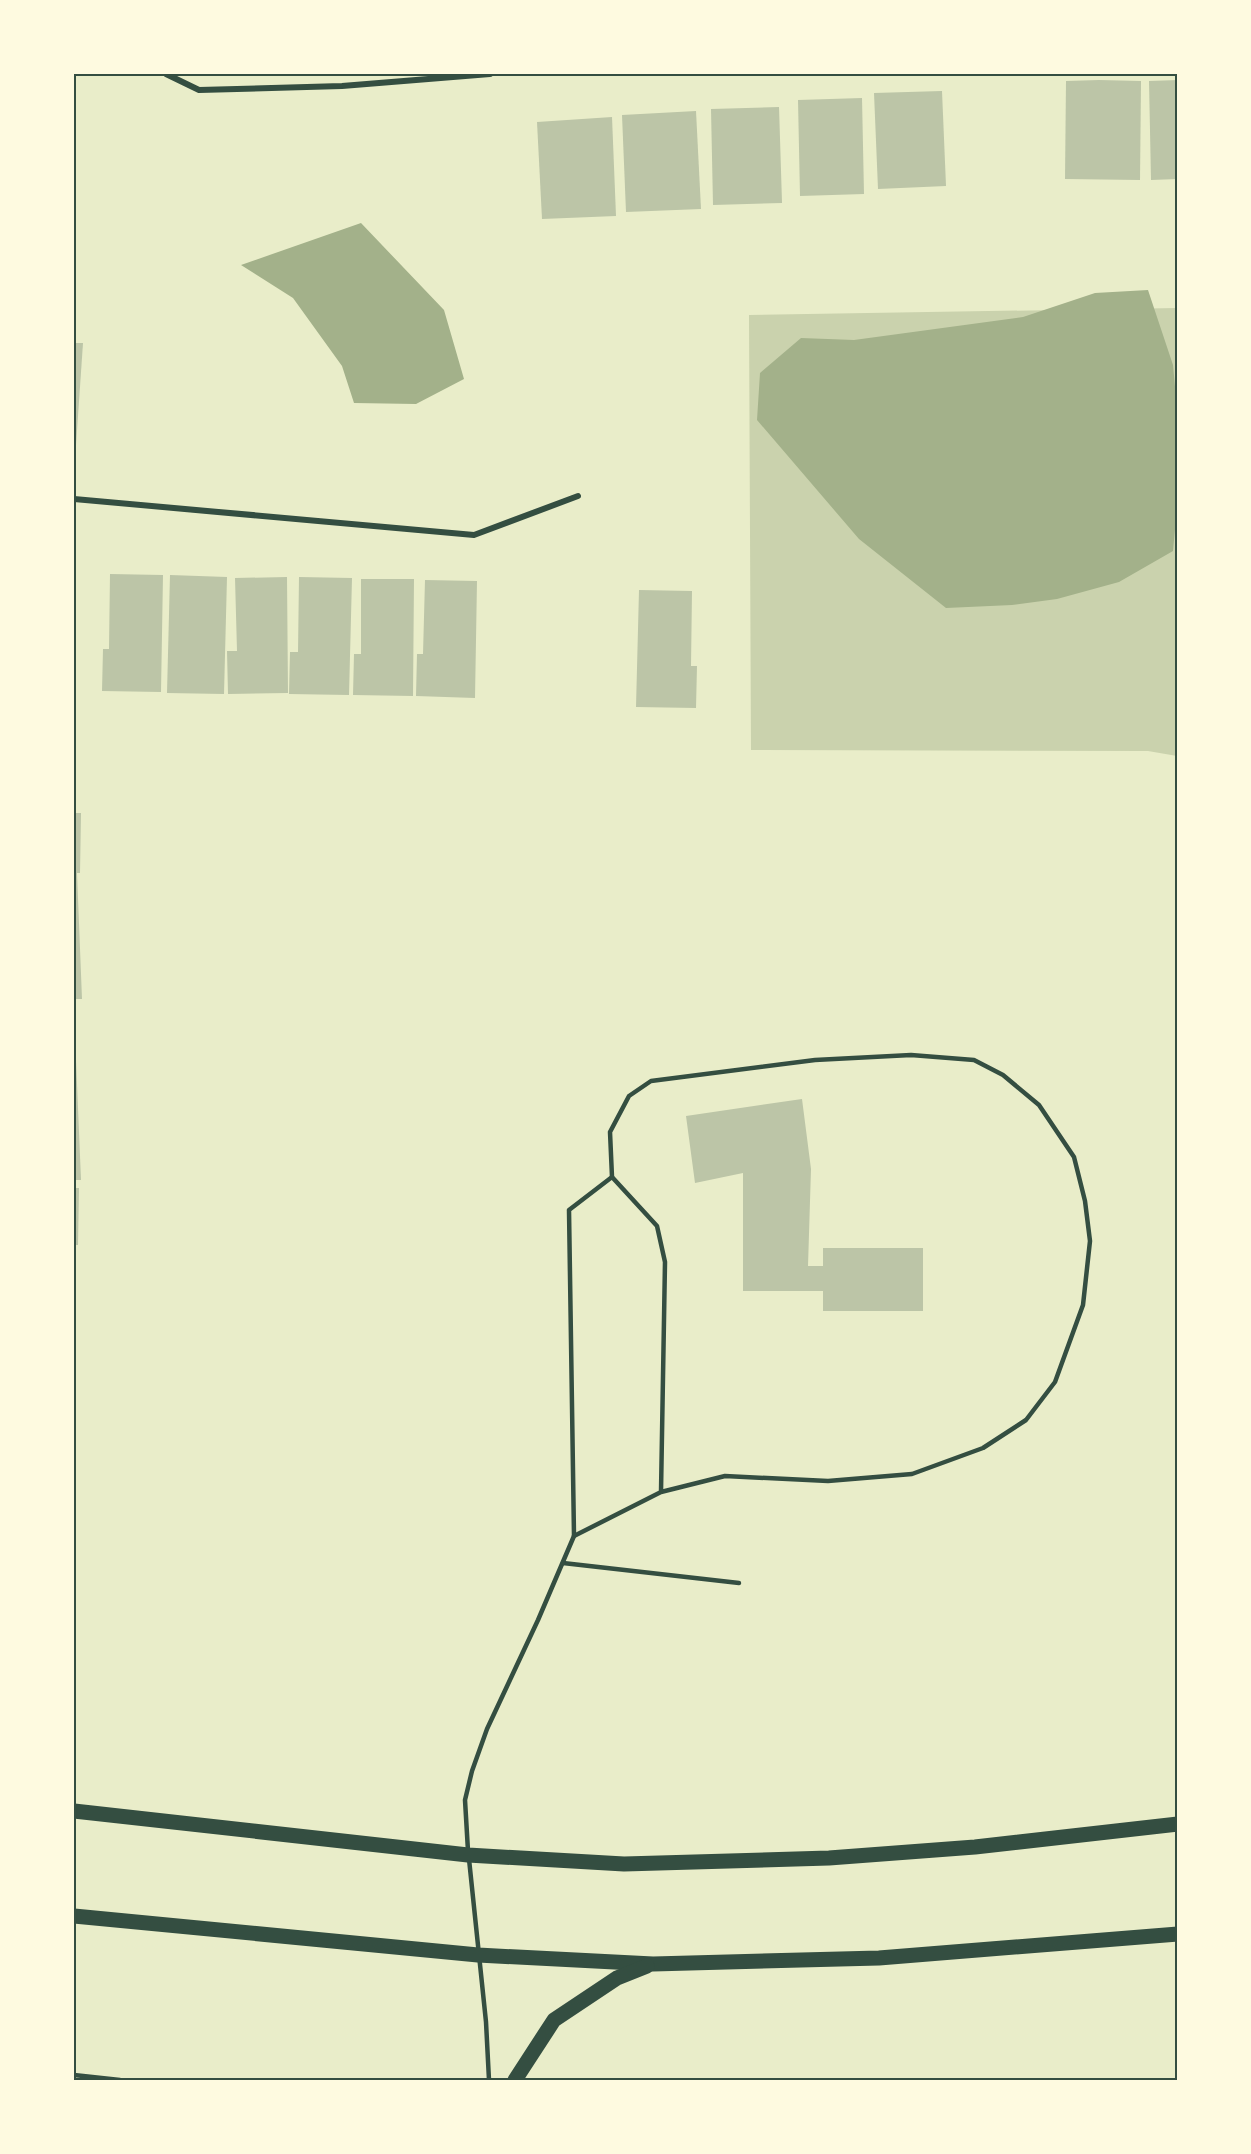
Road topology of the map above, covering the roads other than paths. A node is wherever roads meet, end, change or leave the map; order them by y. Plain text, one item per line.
1 (166, 74) edge
2 (490, 74) edge
3 (578, 496) dead end
4 (74, 499) edge
5 (612, 1178) junction
6 (661, 1492) junction
7 (574, 1536) junction
8 (563, 1563) junction
9 (739, 1583) dead end
10 (74, 1811) edge
11 (1178, 1824) edge
12 (468, 1855) junction
13 (74, 1916) edge
14 (1178, 1934) edge
15 (478, 1955) junction
16 (653, 1964) junction
17 (74, 2075) edge
18 (120, 2080) edge
19 (489, 2080) edge
20 (515, 2080) edge

1 - 2 street
3 - 4 street
5 - 6 lane
5 - 6 lane
5 - 7 lane
6 - 7 lane
7 - 8 lane
8 - 9 lane
8 - 12 lane
10 - 12 main road
11 - 12 main road
12 - 15 lane
13 - 15 main road
14 - 16 main road
15 - 16 main road
15 - 19 lane
16 - 20 main road
17 - 18 lane

